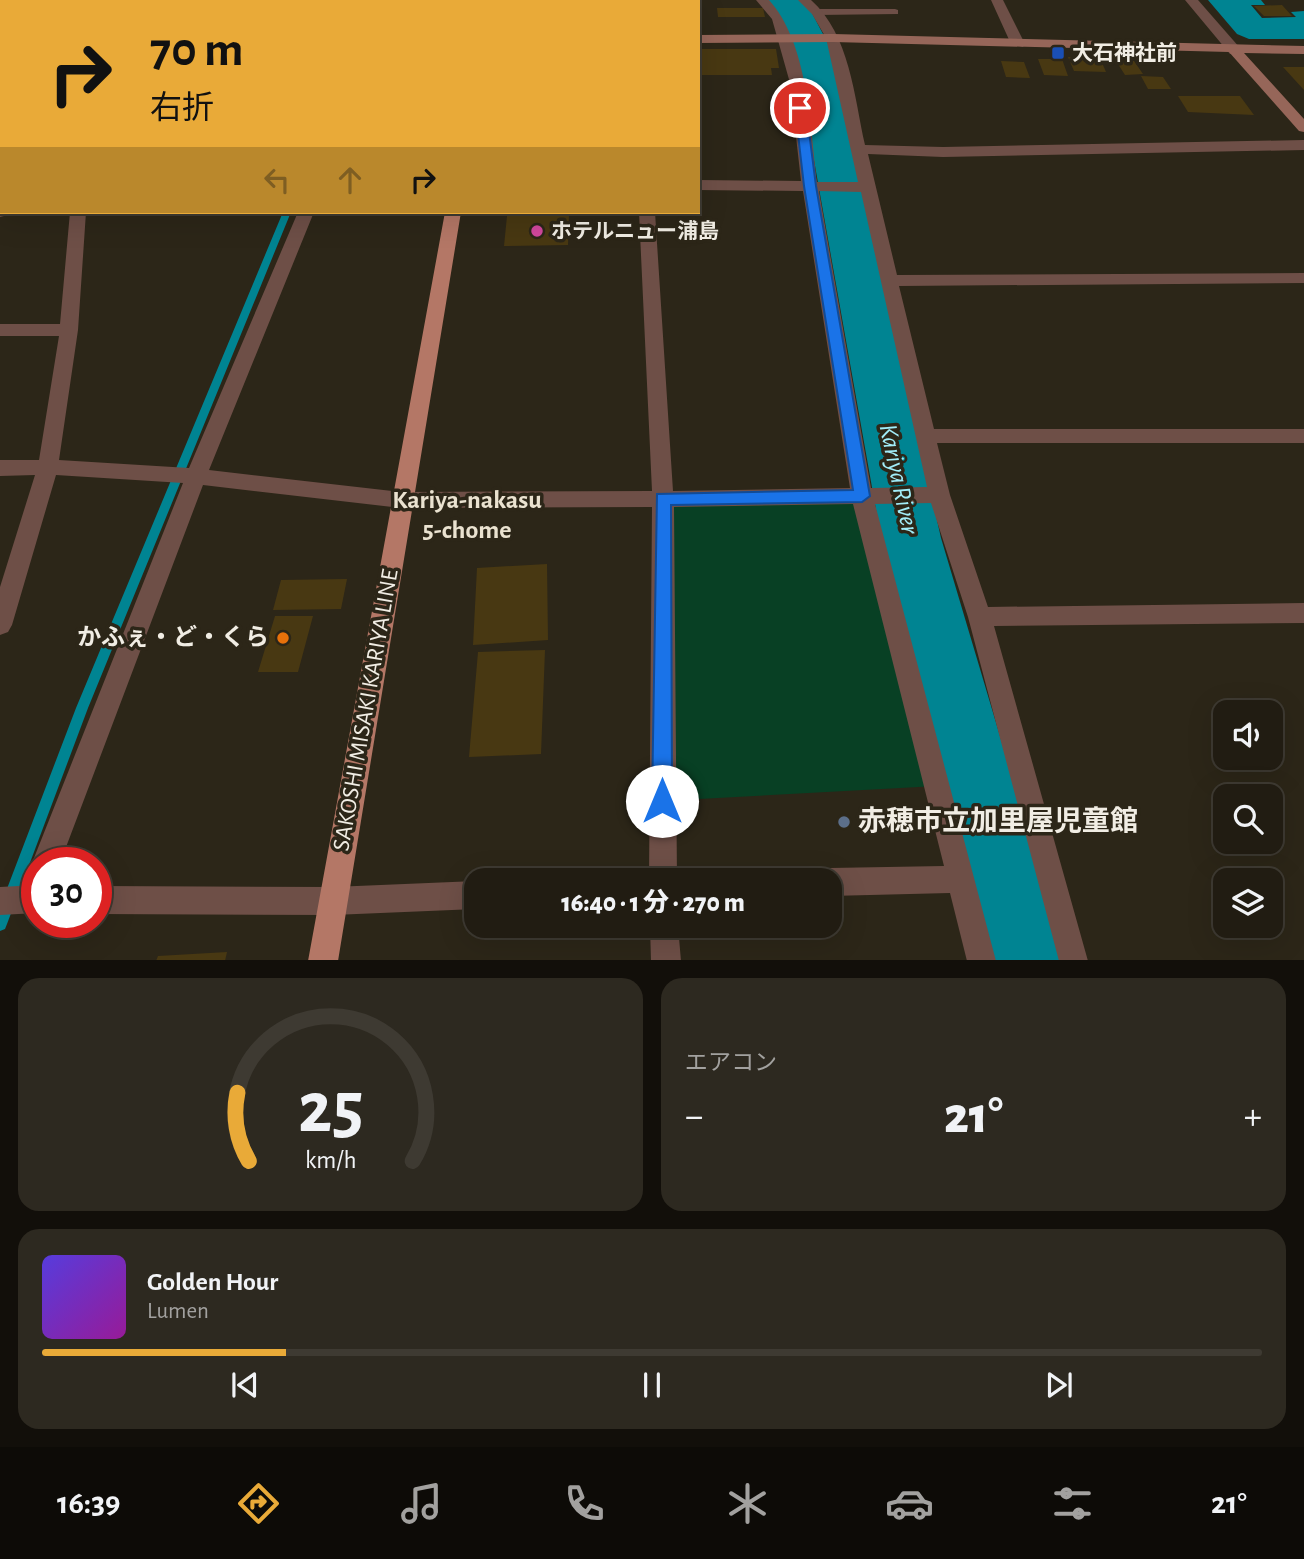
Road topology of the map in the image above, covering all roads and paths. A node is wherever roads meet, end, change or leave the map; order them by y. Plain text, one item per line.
1 (762, 0) edge
2 (804, 0) edge
3 (997, 0) edge
4 (1191, 0) edge
5 (817, 12) junction
6 (895, 12) dead end
7 (700, 38) edge
8 (787, 38) junction
9 (829, 38) junction
10 (1018, 44) junction
11 (1304, 50) edge
12 (1235, 51) junction
13 (1304, 128) edge
14 (1304, 145) edge
15 (861, 149) junction
16 (700, 185) edge
17 (810, 186) junction
18 (866, 187) junction
19 (78, 214) edge
20 (305, 214) edge
21 (453, 214) edge
22 (647, 214) edge
23 (1304, 278) edge
24 (889, 281) junction
25 (0, 330) edge
26 (69, 330) junction
27 (924, 436) junction
28 (1304, 436) edge
29 (48, 467) junction
30 (0, 468) edge
31 (196, 476) junction
32 (939, 495) junction
33 (862, 496) junction
34 (663, 499) junction
35 (401, 500) junction
36 (1304, 612) edge
37 (980, 617) junction
38 (0, 625) edge
39 (52, 847) edge
40 (663, 868) edge
41 (959, 879) junction
42 (842, 883) edge
43 (464, 896) edge
44 (21, 897) edge
45 (112, 900) edge
46 (0, 901) edge
47 (334, 901) junction
48 (665, 938) edge
49 (323, 960) edge
50 (666, 960) edge
51 (982, 960) edge
52 (1074, 960) edge

1 - 8 street
2 - 5 street
3 - 10 street
4 - 12 street
5 - 6 lane
5 - 9 street
7 - 8 street
8 - 9 street
8 - 17 street
9 - 10 street
9 - 15 street
10 - 12 street
11 - 12 street
12 - 13 street
14 - 15 street
15 - 18 street
16 - 17 street
17 - 18 street
17 - 33 street
18 - 24 street
19 - 26 street
20 - 31 street
21 - 35 main road, SAKOSHI MISAKI KARIYA LINE
22 - 34 street
23 - 24 street
24 - 27 street
25 - 26 street
26 - 29 street
27 - 28 street
27 - 32 street
29 - 30 street
29 - 31 street
29 - 38 street
31 - 35 street
31 - 39 street
32 - 33 street
32 - 37 street
33 - 34 street
33 - 41 street
34 - 35 street
34 - 40 street
35 - 47 main road, SAKOSHI MISAKI KARIYA LINE
36 - 37 street
37 - 52 street
41 - 42 street
41 - 51 street
43 - 47 street
44 - 46 street
45 - 47 street
47 - 49 main road, SAKOSHI MISAKI KARIYA LINE
48 - 50 street

